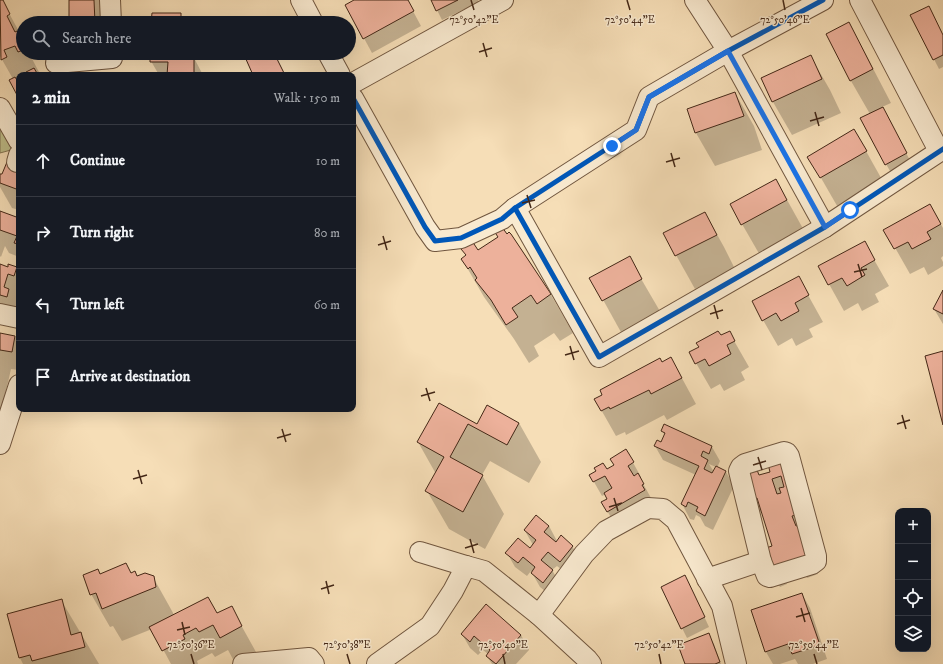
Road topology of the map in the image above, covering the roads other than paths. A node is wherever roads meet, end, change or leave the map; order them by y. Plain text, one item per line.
1 (110, 0) edge
2 (301, 0) edge
3 (503, 0) edge
4 (695, 0) edge
5 (824, 0) edge
6 (860, 0) edge
7 (111, 16) edge
8 (309, 16) edge
9 (728, 51) junction
10 (332, 60) edge
11 (112, 62) edge
12 (56, 63) dead end
13 (338, 72) edge
14 (356, 81) edge
15 (356, 103) edge
16 (0, 108) edge
17 (16, 136) edge
18 (941, 150) edge
19 (515, 208) junction
20 (825, 227) junction
21 (0, 314) edge
22 (16, 317) edge
23 (16, 394) edge
24 (0, 444) edge
25 (420, 552) dead end
26 (761, 561) junction
27 (466, 566) junction
28 (707, 579) junction
29 (539, 615) junction
30 (243, 664) edge
31 (314, 664) edge
32 (377, 664) edge
33 (590, 664) edge
34 (736, 664) edge

1 - 7 street
2 - 8 street
3 - 14 street
4 - 9 street
5 - 9 street
6 - 18 street
9 - 19 street
9 - 20 street
10 - 13 street
11 - 12 street
15 - 19 street
16 - 17 street
18 - 20 street
19 - 20 street
21 - 22 street
23 - 24 street
25 - 27 street
26 - 26 street
26 - 28 street
27 - 29 street
27 - 32 street
28 - 29 street
28 - 34 street
29 - 33 street
30 - 31 street

